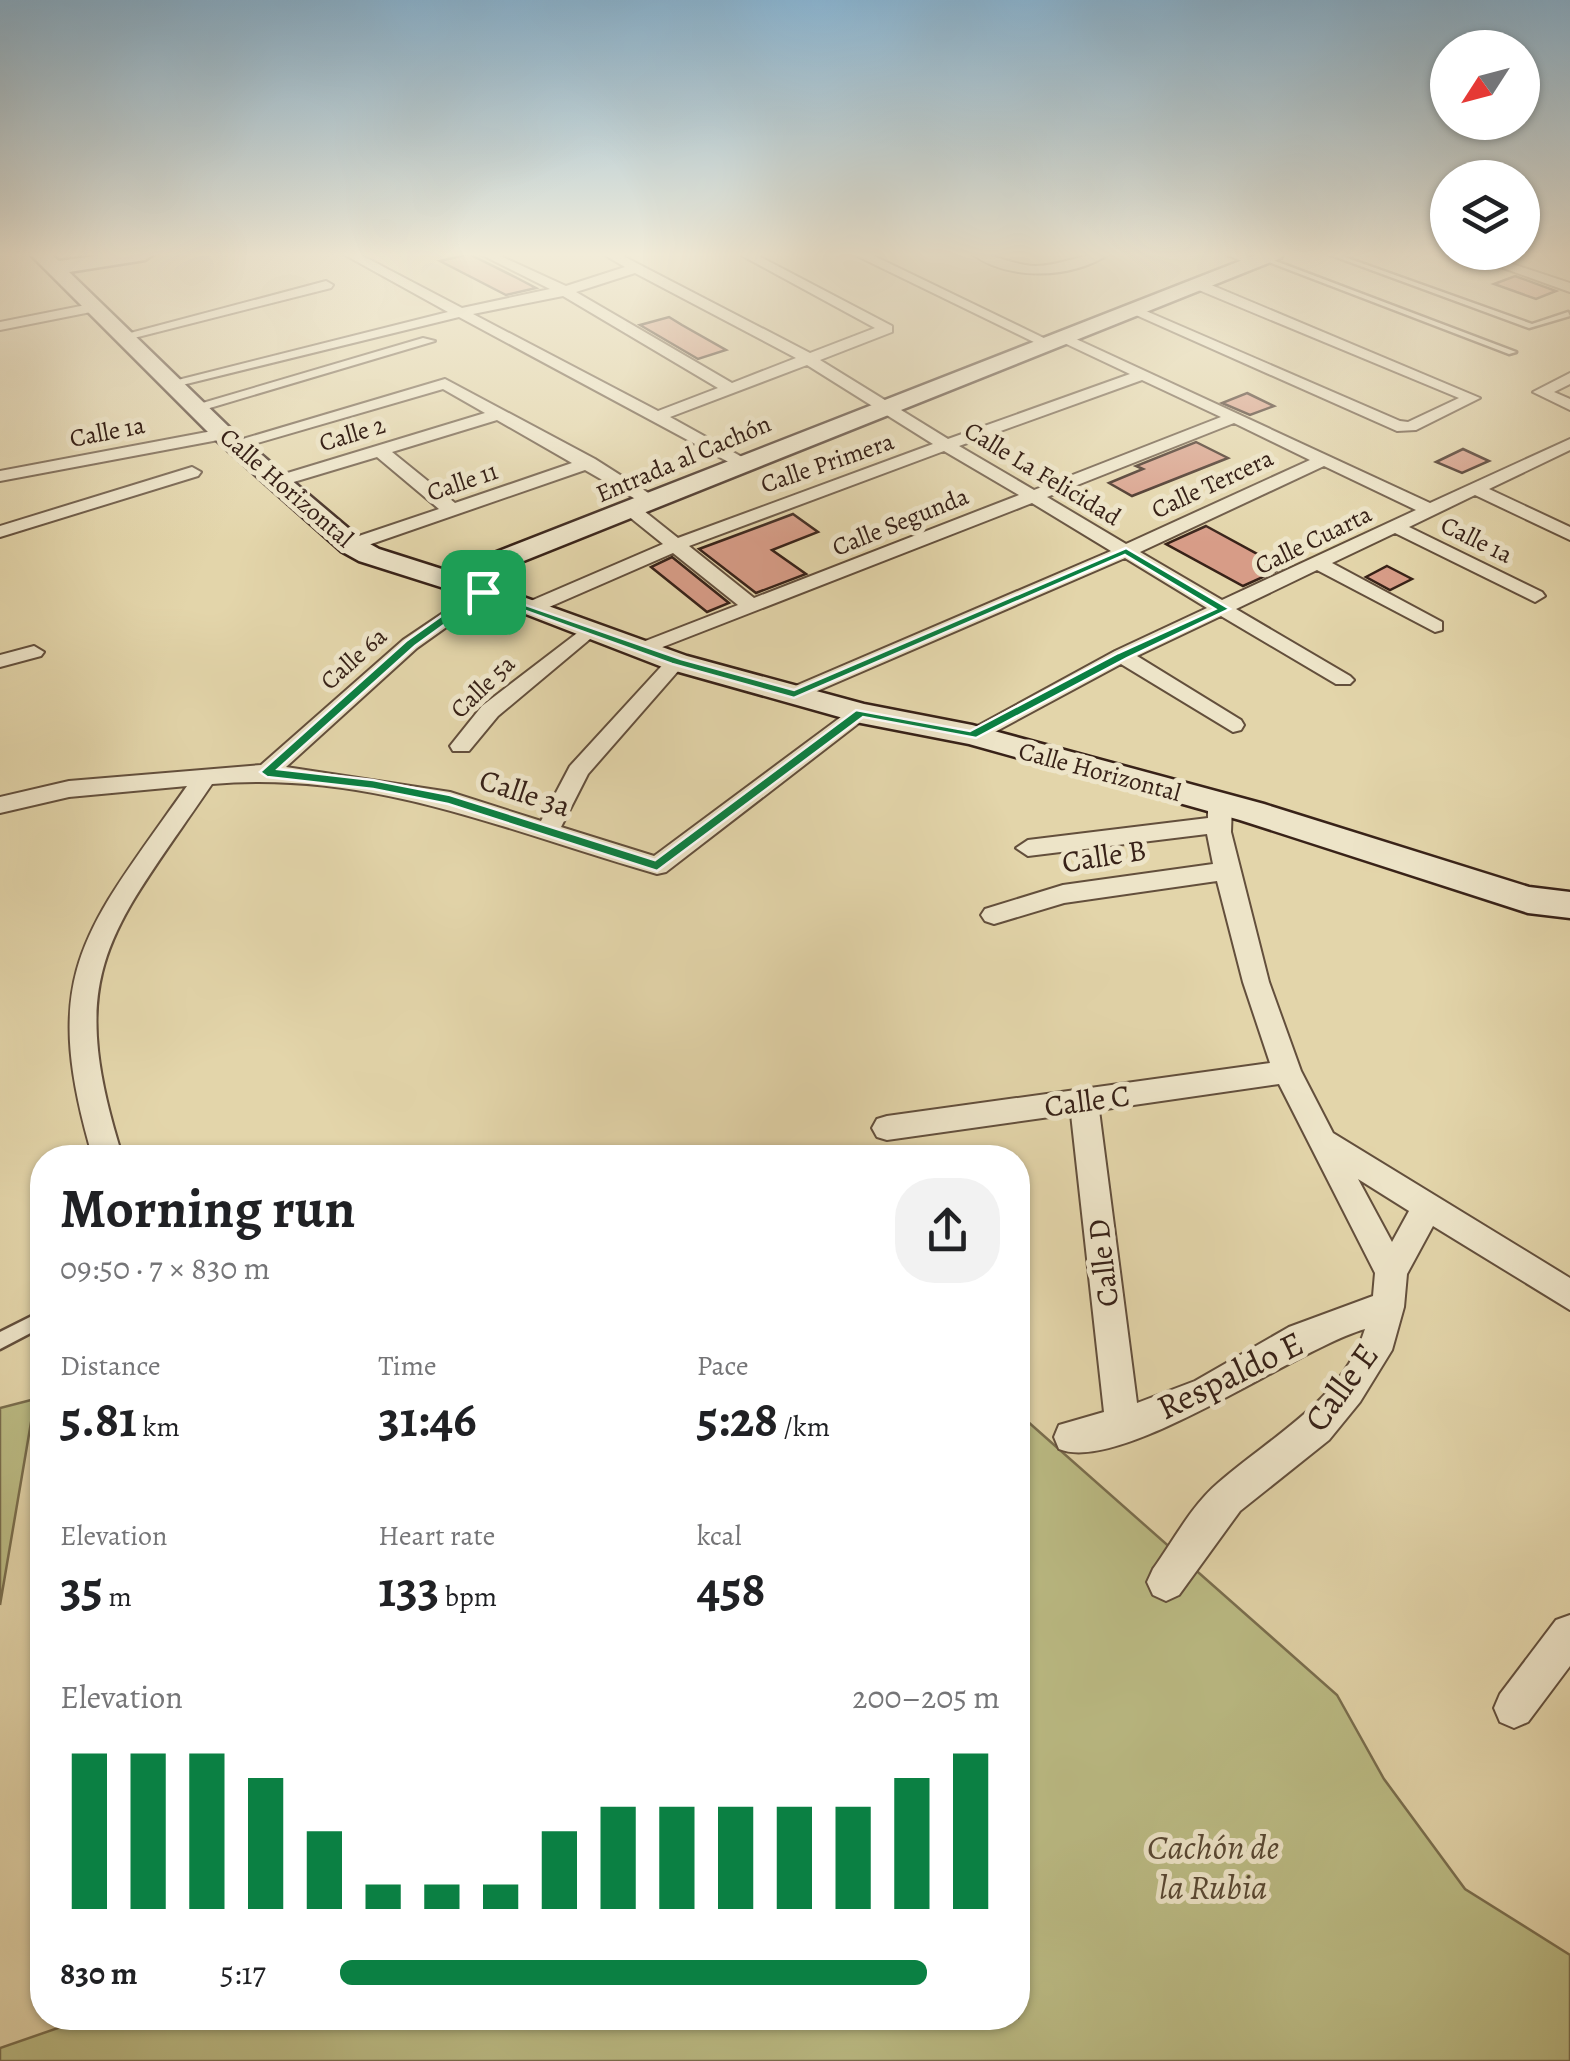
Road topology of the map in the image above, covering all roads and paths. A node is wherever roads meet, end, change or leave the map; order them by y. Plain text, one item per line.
1 (140, 350) edge
2 (313, 350) edge
3 (395, 350) edge
4 (529, 350) edge
5 (665, 350) edge
6 (793, 350) edge
7 (833, 350) edge
8 (1027, 350) edge
9 (1080, 350) edge
10 (1225, 350) edge
11 (1356, 350) edge
12 (1507, 350) edge
13 (1512, 352) dead end
14 (809, 359) junction
15 (1142, 375) junction
16 (1570, 378) edge
17 (176, 385) junction
18 (731, 389) junction
19 (1570, 405) edge
20 (197, 406) junction
21 (882, 406) junction
22 (499, 414) junction
23 (656, 417) junction
24 (1233, 418) junction
25 (229, 439) junction
26 (1570, 444) edge
27 (948, 446) junction
28 (148, 449) junction
29 (379, 450) junction
30 (1321, 461) junction
31 (742, 462) junction
32 (589, 464) junction
33 (0, 476) edge
34 (277, 482) junction
35 (1476, 490) junction
36 (1030, 494) junction
37 (643, 506) junction
38 (452, 510) junction
39 (1431, 510) junction
40 (1396, 527) junction
41 (1, 532) edge
42 (1570, 534) edge
43 (677, 544) junction
44 (350, 545) junction
45 (1126, 551) junction
46 (1319, 564) junction
47 (448, 580) junction
48 (483, 592) junction
49 (1535, 596) dead end
50 (753, 606) junction
51 (533, 608) junction
52 (1224, 609) junction
53 (1434, 626) dead end
54 (589, 630) junction
55 (642, 650) junction
56 (34, 652) dead end
57 (1122, 655) junction
58 (0, 661) edge
59 (676, 662) junction
60 (1343, 680) dead end
61 (794, 694) junction
62 (861, 713) junction
63 (1233, 725) dead end
64 (972, 736) junction
65 (461, 746) dead end
66 (267, 772) junction
67 (203, 780) junction
68 (0, 805) edge
69 (1220, 814) junction
70 (547, 831) junction
71 (1028, 848) dead end
72 (1226, 871) junction
73 (1570, 905) edge
74 (994, 915) dead end
75 (1287, 1072) junction
76 (1084, 1102) junction
77 (888, 1128) dead end
78 (1320, 1140) junction
79 (104, 1145) edge
80 (1428, 1207) junction
81 (1391, 1272) junction
82 (1570, 1295) edge
83 (1388, 1307) junction
84 (30, 1324) edge
85 (0, 1340) edge
86 (1123, 1425) junction
87 (1070, 1437) dead end
88 (1166, 1582) dead end
89 (1570, 1634) edge
90 (1514, 1708) dead end

1 - 17 main road, Calle Horizontal
2 - 17 street
3 - 20 street
4 - 23 street
5 - 18 street
6 - 14 street, Calle La Felicidad
7 - 14 street
8 - 21 main road, Entrada al Cachón
9 - 15 street
10 - 11 street
12 - 13 lane
14 - 18 street
14 - 21 street, Calle La Felicidad
15 - 24 street
15 - 27 street, Calle Primera
16 - 19 street
17 - 20 main road, Calle Horizontal
18 - 23 street
20 - 25 main road, Calle Horizontal
21 - 27 street, Calle La Felicidad
21 - 31 main road, Entrada al Cachón
22 - 25 street, Calle 1a
22 - 29 street, Calle 2
22 - 32 street, Calle 1a
23 - 31 street
24 - 30 street
24 - 36 street, Calle Segunda
25 - 28 street, Calle 1a
25 - 34 main road, Calle Horizontal
26 - 35 street, Calle Cuarta
27 - 36 street, Calle La Felicidad
27 - 43 street, Calle Primera
28 - 33 street, Calle 1a
28 - 41 street
29 - 34 street, Calle 2
29 - 38 street
30 - 39 street
30 - 45 street, Calle Tercera
31 - 37 main road, Entrada al Cachón
32 - 37 street, Calle 1a
32 - 38 street, Calle 11
34 - 44 main road, Calle Horizontal
35 - 39 street, Calle Cuarta
35 - 42 street
36 - 45 street, Calle La Felicidad
36 - 50 street, Calle Segunda
37 - 43 street, Calle 1a
37 - 47 main road, Entrada al Cachón
38 - 44 street, Calle 11
39 - 40 street, Calle Cuarta
40 - 46 street, Calle Cuarta
40 - 49 street, Calle 1a
43 - 50 street, Calle 1a
43 - 51 street, Calle Primera
44 - 47 main road, Calle Horizontal
45 - 52 street, Calle La Felicidad
45 - 61 street, Calle Tercera
46 - 52 street, Calle Cuarta
46 - 53 street
47 - 48 main road, Calle Horizontal
48 - 51 main road, Calle Horizontal
48 - 66 street, Calle 6a
50 - 55 street, Calle Segunda
51 - 54 main road, Calle Horizontal
52 - 57 street, Calle Cuarta
52 - 60 street, Calle La Felicidad
54 - 55 main road, Calle Horizontal
54 - 65 street, Calle 5a
55 - 59 main road, Calle Horizontal
56 - 58 street
57 - 63 street
57 - 64 street, Calle Cuarta
59 - 61 main road, Calle Horizontal
59 - 70 street
61 - 62 main road, Calle Horizontal
62 - 64 main road, Calle Horizontal
62 - 70 street, Calle 3a
64 - 69 main road, Calle Horizontal
66 - 67 street, Calle 3a
66 - 70 street, Calle 3a
67 - 68 street, Calle 3a
67 - 79 street
69 - 71 street
69 - 72 street
69 - 73 main road, Calle Horizontal
72 - 74 street, Calle B
72 - 75 street
75 - 76 street, Calle C
75 - 78 street
76 - 77 street, Calle C
76 - 86 street, Calle D
78 - 80 street
78 - 81 street
80 - 81 street, Calle E
80 - 82 street
81 - 83 street, Calle E
83 - 86 street, Respaldo E
83 - 88 street, Calle E
84 - 85 lane
86 - 87 street, Respaldo E
89 - 90 street

